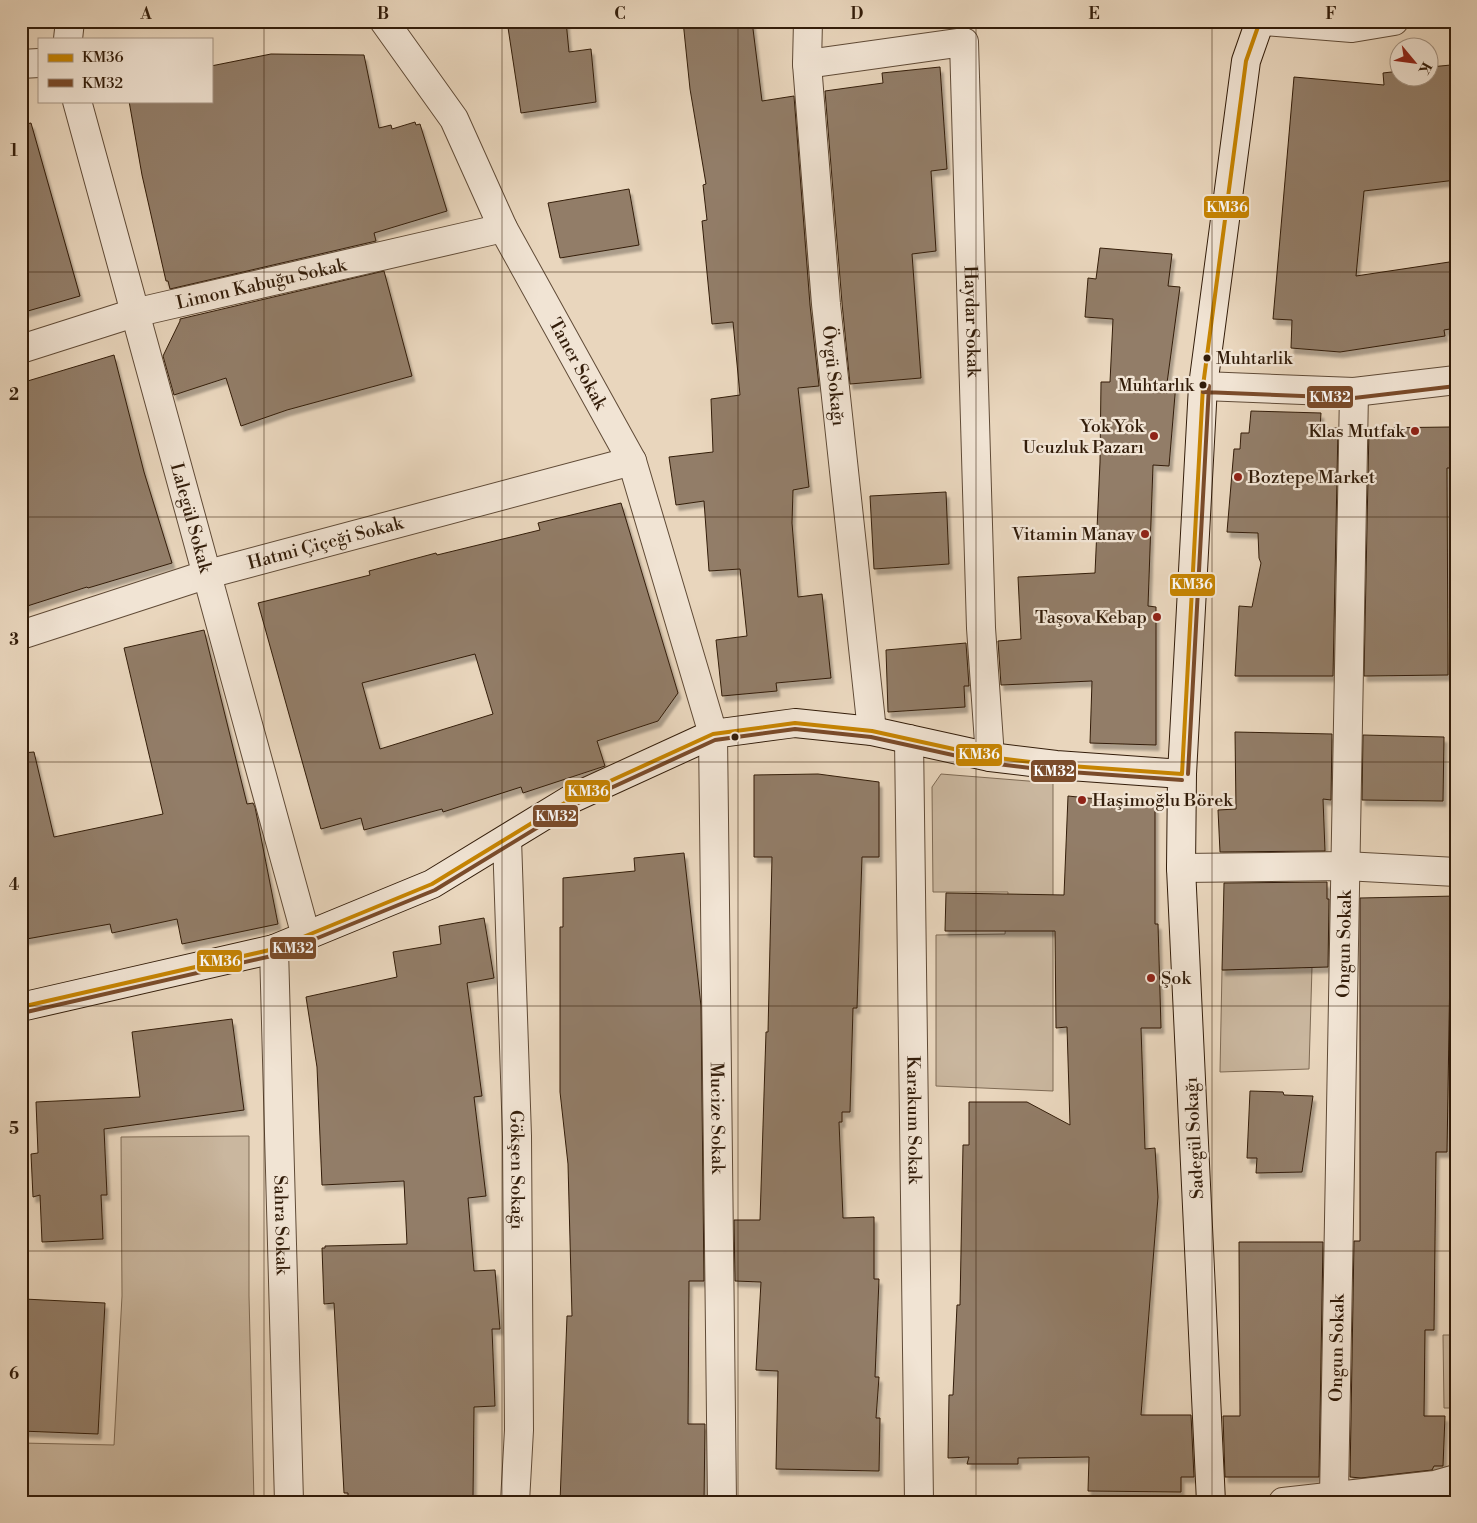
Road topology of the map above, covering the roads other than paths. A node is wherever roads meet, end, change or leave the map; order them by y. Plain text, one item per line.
1 (70, 21) edge
2 (384, 21) edge
3 (808, 21) edge
4 (1261, 21) edge
5 (1394, 21) edge
6 (68, 38) edge
7 (38, 63) edge
8 (21, 64) edge
9 (807, 64) junction
10 (77, 102) edge
11 (503, 228) junction
12 (134, 313) junction
13 (21, 349) edge
14 (1456, 380) edge
15 (1203, 386) junction
16 (1354, 392) junction
17 (632, 461) junction
18 (208, 574) junction
19 (21, 635) edge
20 (872, 731) junction
21 (713, 734) junction
22 (909, 739) junction
23 (990, 757) junction
24 (1182, 774) junction
25 (507, 839) junction
26 (1345, 866) junction
27 (1181, 868) junction
28 (1456, 872) edge
29 (306, 936) junction
30 (274, 949) junction
31 (21, 1008) edge
32 (1441, 1489) edge
33 (1334, 1496) junction
34 (289, 1502) edge
35 (515, 1502) edge
36 (722, 1502) edge
37 (919, 1502) edge
38 (1211, 1502) edge
39 (1283, 1502) edge

1 - 6 street
2 - 11 street, Taner Sokak
3 - 9 street, Övgü Sokağı
4 - 5 street
4 - 15 street, Sadegül Sokağı
7 - 8 street
9 - 20 street, Övgü Sokağı
9 - 23 street, Haydar Sokak
10 - 12 street, Lalegül Sokak
11 - 12 street, Limon Kabuğu Sokak
11 - 17 street, Taner Sokak
12 - 13 street, Limon Kabuğu Sokak
12 - 18 street, Lalegül Sokak
14 - 16 street
15 - 16 street
15 - 24 street, Sadegül Sokağı
16 - 26 street, Ongun Sokak
17 - 18 street, Hatmi Çiçeği Sokak
17 - 21 street, Taner Sokak
18 - 19 street, Hatmi Çiçeği Sokak
18 - 29 street, Lalegül Sokak
20 - 21 street
20 - 22 street
21 - 25 street
21 - 36 street, Mucize Sokak
22 - 23 street
22 - 37 street, Karakum Sokak
23 - 24 street
24 - 27 street, Sadegül Sokağı
25 - 29 street
25 - 35 street, Gökşen Sokağı
26 - 27 street
26 - 28 street
26 - 33 street, Ongun Sokak
27 - 38 street, Sadegül Sokağı
29 - 30 street
30 - 31 street
30 - 34 street, Sahra Sokak
32 - 33 street
33 - 39 street

